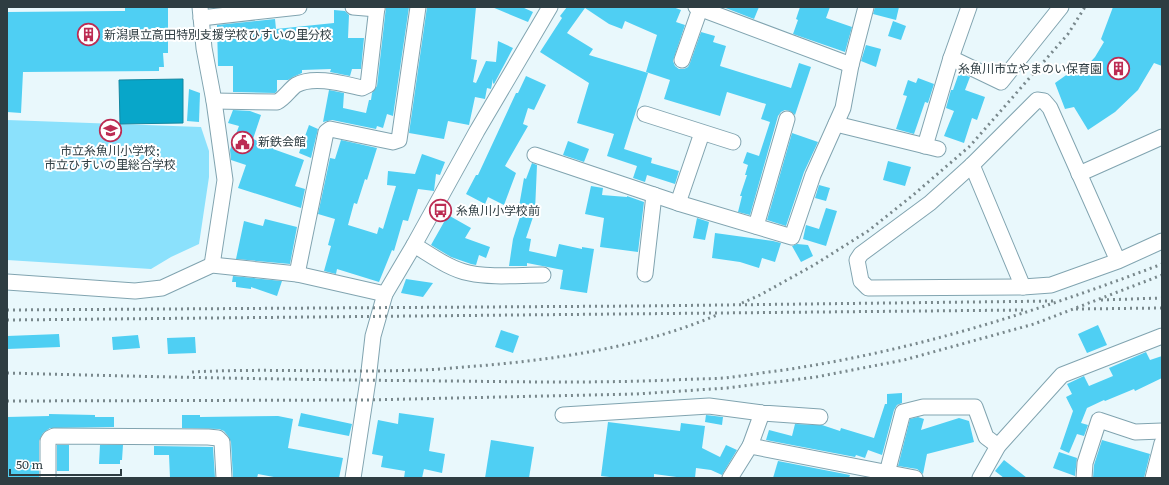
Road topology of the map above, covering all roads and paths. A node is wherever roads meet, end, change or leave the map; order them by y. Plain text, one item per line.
1 (299, 7) edge
2 (353, 7) edge
3 (418, 7) edge
4 (550, 7) edge
5 (866, 7) edge
6 (968, 7) edge
7 (1061, 7) edge
8 (377, 8) edge
9 (698, 8) edge
10 (200, 12) edge
11 (951, 58) junction
12 (682, 60) dead end
13 (852, 65) junction
14 (214, 101) junction
15 (645, 114) dead end
16 (787, 119) dead end
17 (836, 124) junction
18 (702, 133) junction
19 (1162, 137) edge
20 (733, 142) dead end
21 (535, 155) dead end
22 (972, 165) junction
23 (1079, 174) junction
24 (654, 195) junction
25 (678, 203) junction
26 (756, 226) junction
27 (1162, 241) edge
28 (414, 245) junction
29 (1118, 261) junction
30 (212, 265) junction
31 (297, 274) junction
32 (645, 274) dead end
33 (543, 275) dead end
34 (7, 282) edge
35 (1023, 287) junction
36 (385, 294) junction
37 (1162, 336) edge
38 (762, 413) junction
39 (563, 415) dead end
40 (820, 418) dead end
41 (1162, 431) edge
42 (1162, 444) edge
43 (750, 446) junction
44 (998, 446) junction
45 (887, 473) junction
46 (48, 478) edge
47 (224, 478) edge
48 (353, 478) edge
49 (730, 478) edge
50 (915, 478) edge
51 (980, 478) edge
52 (1084, 478) edge
53 (1153, 478) edge

1 - 10 street
2 - 8 street
3 - 31 street
4 - 28 street
5 - 13 street
6 - 11 street
7 - 11 street
8 - 14 street
9 - 12 street
9 - 13 street
10 - 14 street
11 - 17 street
13 - 17 street
14 - 30 street
15 - 18 street
16 - 26 street
17 - 26 street
18 - 20 street
18 - 25 street
19 - 23 street
21 - 24 street
22 - 23 street
22 - 35 street
22 - 35 street
23 - 29 street
24 - 25 street
24 - 32 street
25 - 26 street
27 - 29 street
28 - 33 street
28 - 36 street
29 - 35 street
30 - 31 street
30 - 34 street
31 - 36 street
36 - 48 street
37 - 44 street
38 - 39 street
38 - 40 street
38 - 43 street
41 - 52 street
42 - 53 street
43 - 45 street
43 - 49 street
44 - 45 street
44 - 51 street
45 - 50 street
46 - 47 street

